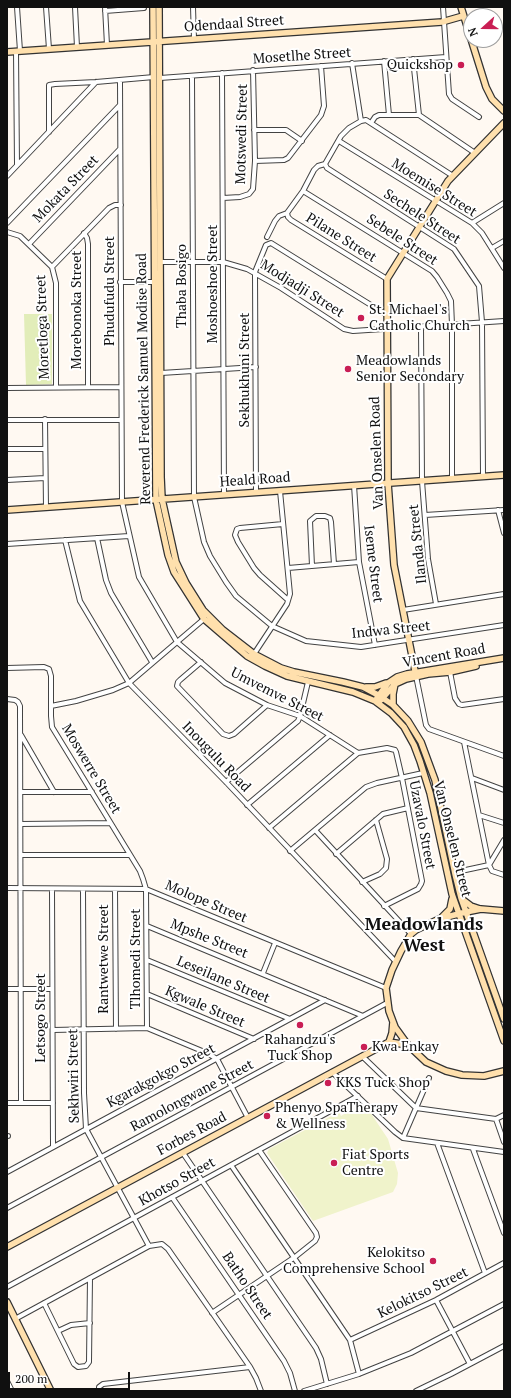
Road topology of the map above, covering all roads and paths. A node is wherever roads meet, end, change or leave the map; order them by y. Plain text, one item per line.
1 (17, 7) edge
2 (46, 7) edge
3 (75, 7) edge
4 (153, 7) edge
5 (159, 7) edge
6 (193, 7) edge
7 (443, 7) edge
8 (461, 7) edge
9 (144, 8) dead end
10 (105, 9) edge
11 (463, 16) joint
12 (444, 21) junction
13 (194, 39) junction
14 (156, 42) junction
15 (107, 45) junction
16 (77, 47) junction
17 (473, 48) edge
18 (49, 49) junction
19 (18, 51) junction
20 (7, 52) edge
21 (446, 57) junction
22 (414, 59) junction
23 (384, 61) junction
24 (352, 63) junction
25 (321, 66) junction
26 (253, 70) junction
27 (222, 73) junction
28 (192, 76) junction
29 (157, 78) junction
30 (120, 80) junction
31 (96, 82) junction
32 (120, 105) junction
33 (504, 111) edge
34 (389, 115) junction
35 (419, 115) junction
36 (479, 117) dead end
37 (361, 121) junction
38 (371, 123) junction
39 (504, 123) edge
40 (254, 130) junction
41 (49, 132) junction
42 (302, 141) junction
43 (339, 141) junction
44 (120, 149) junction
45 (475, 153) junction
46 (255, 161) junction
47 (325, 164) junction
48 (17, 166) junction
49 (7, 176) edge
50 (452, 176) junction
51 (303, 190) junction
52 (223, 198) junction
53 (435, 201) junction
54 (504, 203) edge
55 (121, 205) junction
56 (287, 213) junction
57 (7, 223) edge
58 (472, 223) junction
59 (418, 227) junction
60 (7, 232) edge
61 (84, 233) junction
62 (267, 237) dead end
63 (504, 241) edge
64 (29, 244) junction
65 (492, 248) junction
66 (402, 253) junction
67 (160, 262) junction
68 (193, 262) junction
69 (223, 262) junction
70 (52, 267) junction
71 (504, 268) edge
72 (256, 272) junction
73 (387, 279) junction
74 (120, 282) junction
75 (155, 282) junction
76 (387, 315) junction
77 (504, 321) edge
78 (482, 322) junction
79 (452, 325) junction
80 (421, 326) junction
81 (387, 329) junction
82 (256, 366) junction
83 (224, 368) junction
84 (193, 370) junction
85 (160, 373) junction
86 (56, 387) junction
87 (88, 387) junction
88 (121, 387) junction
89 (7, 388) edge
90 (7, 420) edge
91 (45, 420) junction
92 (121, 420) junction
93 (7, 449) edge
94 (45, 449) junction
95 (504, 475) edge
96 (483, 476) junction
97 (45, 478) junction
98 (452, 478) junction
99 (7, 480) edge
100 (422, 481) junction
101 (388, 483) junction
102 (354, 485) junction
103 (280, 490) junction
104 (256, 492) junction
105 (224, 495) junction
106 (194, 497) junction
107 (159, 500) junction
108 (122, 502) junction
109 (46, 508) junction
110 (7, 510) edge
111 (498, 510) junction
112 (504, 510) edge
113 (425, 515) junction
114 (283, 524) junction
115 (504, 533) edge
116 (129, 536) junction
117 (97, 538) junction
118 (65, 540) junction
119 (7, 544) edge
120 (359, 562) junction
121 (334, 564) junction
122 (312, 566) junction
123 (288, 568) junction
124 (504, 594) edge
125 (288, 600) junction
126 (436, 604) junction
127 (403, 610) junction
128 (204, 620) junction
129 (504, 625) edge
130 (272, 626) junction
131 (409, 640) junction
132 (177, 642) junction
133 (375, 645) junction
134 (254, 654) junction
135 (504, 659) edge
136 (152, 662) junction
137 (201, 662) junction
138 (7, 668) edge
139 (450, 672) junction
140 (415, 674) junction
141 (308, 682) junction
142 (129, 683) junction
143 (388, 683) junction
144 (395, 684) junction
145 (363, 687) junction
146 (380, 696) junction
147 (7, 699) edge
148 (504, 699) edge
149 (377, 702) junction
150 (267, 705) junction
151 (393, 705) junction
152 (51, 706) junction
153 (300, 716) junction
154 (20, 734) junction
155 (330, 735) junction
156 (464, 742) junction
157 (358, 753) junction
158 (504, 756) edge
159 (424, 773) junction
160 (402, 778) junction
161 (472, 778) junction
162 (226, 782) junction
163 (504, 790) edge
164 (21, 792) junction
165 (54, 792) junction
166 (92, 792) junction
167 (247, 805) junction
168 (408, 808) junction
169 (479, 815) junction
170 (376, 820) junction
171 (110, 823) junction
172 (504, 823) edge
173 (21, 824) junction
174 (269, 828) junction
175 (315, 830) junction
176 (504, 840) edge
177 (290, 851) junction
178 (336, 854) junction
179 (21, 855) junction
180 (129, 855) junction
181 (489, 865) junction
182 (461, 871) dead end
183 (504, 875) edge
184 (362, 882) junction
185 (7, 888) edge
186 (21, 888) junction
187 (52, 889) junction
188 (83, 889) junction
189 (115, 889) junction
190 (146, 890) junction
191 (452, 894) junction
192 (461, 898) junction
193 (384, 906) junction
194 (481, 909) junction
195 (504, 910) edge
196 (466, 912) junction
197 (459, 914) junction
198 (439, 919) junction
199 (147, 926) junction
200 (411, 934) junction
201 (275, 943) junction
202 (148, 960) junction
203 (396, 962) junction
204 (263, 973) junction
205 (386, 988) junction
206 (7, 989) edge
207 (21, 989) junction
208 (52, 989) junction
209 (147, 994) junction
210 (325, 1000) junction
211 (387, 1003) junction
212 (363, 1016) junction
213 (504, 1019) edge
214 (290, 1020) junction
215 (392, 1021) junction
216 (147, 1028) junction
217 (116, 1029) junction
218 (53, 1030) junction
219 (84, 1030) junction
220 (254, 1039) junction
221 (504, 1041) edge
222 (389, 1042) junction
223 (408, 1045) junction
224 (362, 1056) junction
225 (217, 1059) junction
226 (504, 1071) edge
227 (332, 1072) junction
228 (430, 1078) dead end
229 (232, 1087) junction
230 (358, 1096) junction
231 (21, 1102) junction
232 (7, 1103) edge
233 (52, 1103) junction
234 (416, 1108) junction
235 (504, 1115) edge
236 (248, 1118) junction
237 (496, 1119) junction
238 (86, 1129) junction
239 (403, 1138) junction
240 (504, 1142) edge
241 (437, 1143) junction
242 (53, 1147) junction
243 (473, 1149) junction
244 (259, 1150) junction
245 (504, 1152) edge
246 (183, 1153) junction
247 (101, 1158) junction
248 (231, 1165) junction
249 (7, 1172) edge
250 (202, 1181) junction
251 (118, 1188) junction
252 (172, 1197) junction
253 (7, 1208) edge
254 (134, 1218) junction
255 (504, 1233) edge
256 (149, 1246) junction
257 (7, 1247) edge
258 (295, 1257) junction
259 (504, 1263) edge
260 (485, 1273) junction
261 (266, 1276) junction
262 (90, 1278) junction
263 (7, 1287) edge
264 (239, 1294) junction
265 (436, 1300) junction
266 (7, 1302) edge
267 (44, 1303) junction
268 (504, 1304) edge
269 (212, 1313) junction
270 (15, 1318) junction
271 (90, 1323) junction
272 (58, 1331) junction
273 (453, 1332) junction
274 (350, 1340) junction
275 (504, 1346) edge
276 (470, 1364) junction
277 (250, 1367) junction
278 (359, 1374) junction
279 (7, 1381) edge
280 (327, 1384) junction
281 (12, 1391) edge
282 (51, 1391) edge
283 (99, 1391) edge
284 (261, 1391) edge
285 (295, 1391) edge
286 (304, 1391) edge
287 (416, 1391) edge

1 - 19 street
2 - 18 street
3 - 16 street
4 - 14 main road, Reverend Frederick Samuel Modise Road
5 - 14 main road, Reverend Frederick Samuel Modise Road
6 - 13 street
7 - 12 street
8 - 11 main road
9 - 10 street
10 - 15 street
11 - 12 main road, Odendaal Street
12 - 13 main road, Odendaal Street
12 - 21 street
13 - 14 main road, Odendaal Street
14 - 15 main road, Odendaal Street
14 - 29 main road, Reverend Frederick Samuel Modise Road
15 - 16 main road, Odendaal Street
16 - 18 main road, Odendaal Street
17 - 33 main road
18 - 19 main road, Odendaal Street
19 - 20 main road, Odendaal Street
19 - 48 street
21 - 22 street, Mosetlhe Street
21 - 36 street
22 - 23 street, Mosetlhe Street
22 - 35 street
23 - 24 street, Mosetlhe Street
23 - 34 street
24 - 25 street, Mosetlhe Street
24 - 37 street
25 - 26 street, Mosetlhe Street
25 - 42 street
26 - 27 street, Mosetlhe Street
26 - 40 street, Motswedi Street
27 - 28 street, Mosetlhe Street
27 - 52 street, Moshoeshoe Street
28 - 29 street, Mosetlhe Street
28 - 68 street, Thaba Bosigo
29 - 30 street, Mosetlhe Street
29 - 67 main road, Reverend Frederick Samuel Modise Road
29 - 75 main road, Reverend Frederick Samuel Modise Road
30 - 31 street, Mosetlhe Street
30 - 32 street, Phudufudu Street
31 - 41 street
31 - 41 street, Mosetlhe Street
32 - 44 street, Phudufudu Street
32 - 57 street
34 - 35 street
34 - 38 street
35 - 45 street
37 - 38 street
37 - 43 street
38 - 50 street
39 - 45 main road, Van Onselen Road
40 - 42 street
40 - 46 street, Motswedi Street
41 - 48 street
42 - 46 street
43 - 47 street
43 - 53 street, Moemise Street
44 - 55 street, Phudufudu Street
44 - 64 street, Mokata Street
45 - 50 main road, Van Onselen Road
46 - 52 street, Motswedi Street
47 - 51 street
47 - 59 street, Sechele Street
48 - 49 street
50 - 53 main road, Van Onselen Road
51 - 56 street
51 - 66 street, Sebele Street
52 - 69 street, Moshoeshoe Street
53 - 58 street, Moemise Street
53 - 59 main road, Van Onselen Road
54 - 58 street
55 - 61 street, Moretloga Street
55 - 74 street, Phudufudu Street
56 - 62 street
56 - 73 street, Pilane Street
58 - 65 street, Moemise Street
59 - 66 main road, Van Onselen Road
59 - 78 street, Sechele Street
60 - 64 street, Moretloga Street
61 - 70 street, Moretloga Street
61 - 87 street, Morebonoka Street
63 - 65 street
64 - 70 street, Moretloga Street
65 - 71 street, Moemise Street
66 - 73 main road, Van Onselen Road
66 - 79 street, Sebele Street
67 - 68 street, Modjadji Street
67 - 85 main road, Reverend Frederick Samuel Modise Road
68 - 69 street, Modjadji Street
68 - 84 street, Thaba Bosigo
69 - 72 street, Modjadji Street
69 - 83 street, Moshoeshoe Street
70 - 86 street, Moretloga Street
72 - 76 street, Sekhukhuni Street
72 - 81 street, Modjadji Street
72 - 82 street, Sekhukhuni Street
73 - 76 main road, Van Onselen Road
74 - 75 street
74 - 88 street, Phudufudu Street
75 - 107 main road, Reverend Frederick Samuel Modise Road
76 - 81 main road, Van Onselen Road
77 - 78 street, Modjadji Street
78 - 79 street, Modjadji Street
78 - 96 street, Sechele Street
79 - 80 street, Modjadji Street
79 - 98 street, Sebele Street
80 - 81 street, Modjadji Street
80 - 100 street, Ilanda Street
81 - 101 main road, Van Onselen Road
82 - 83 street
82 - 104 street, Sekhukhuni Street
83 - 84 street
83 - 105 street, Moshoeshoe Street
84 - 85 street
84 - 106 street, Thaba Bosigo
85 - 107 main road, Reverend Frederick Samuel Modise Road
86 - 87 street
86 - 89 street
87 - 88 street
88 - 92 street, Phudufudu Street
90 - 91 street
91 - 92 street
91 - 94 street
92 - 108 street, Phudufudu Street
93 - 94 street
94 - 97 street
95 - 96 main road, Heald Road
96 - 98 main road, Heald Road
97 - 99 street
97 - 109 street
98 - 100 main road, Heald Road
100 - 101 main road, Heald Road
100 - 113 street, Ilanda Street
101 - 102 main road, Heald Road
101 - 127 main road, Van Onselen Road
102 - 103 main road, Heald Road
102 - 120 street, Iseme Street
103 - 104 main road, Heald Road
103 - 114 street
104 - 105 main road, Heald Road
105 - 106 main road, Heald Road
106 - 107 main road, Heald Road
106 - 130 street, Indwa Street
107 - 108 main road, Heald Road
107 - 128 main road, Reverend Frederick Samuel Modise Road
107 - 134 main road, Reverend Frederick Samuel Modise Road
108 - 109 main road, Heald Road
108 - 116 street, Umvemve Street
109 - 110 main road, Heald Road
111 - 112 street
111 - 113 street
111 - 115 street
113 - 126 street, Ilanda Street
114 - 123 street
114 - 125 street
116 - 117 street
116 - 132 street, Umvemve Street
117 - 118 street
117 - 136 street
118 - 119 street
118 - 142 street, Inougulu Road
120 - 121 street
120 - 133 street, Iseme Street
121 - 122 street
121 - 122 street
122 - 123 street
123 - 125 street
124 - 126 street
125 - 130 street
126 - 127 street
127 - 131 main road, Van Onselen Road
128 - 132 street
128 - 141 main road, Reverend Frederick Samuel Modise Road
129 - 131 street, Indwa Street
130 - 133 street, Indwa Street
130 - 134 street
131 - 133 street, Indwa Street
131 - 140 main road, Van Onselen Road
132 - 136 street
132 - 137 street, Umvemve Street
134 - 145 main road, Reverend Frederick Samuel Modise Road
135 - 139 main road, Vincent Road
135 - 140 main road, Vincent Road
136 - 142 street
137 - 150 street, Umvemve Street
137 - 150 street
138 - 152 street, Moswerre Street
139 - 140 main road, Vincent Road
139 - 148 street
140 - 143 main road, Vincent Road
140 - 144 main road, Vincent Road
140 - 156 street
141 - 149 main road, Reverend Frederick Samuel Modise Road
141 - 153 street
142 - 152 street
142 - 162 street, Inougulu Road
143 - 145 main road
143 - 146 main road, Vincent Road
144 - 146 main road, Vincent Road
144 - 151 main road
145 - 146 main road, Reverend Frederick Samuel Modise Road
146 - 149 main road, Vincent Road
146 - 151 main road, Van Onselen Street
147 - 154 street
149 - 159 main road, Van Onselen Street
150 - 153 street, Umvemve Street
151 - 192 main road, Van Onselen Street
152 - 166 street, Moswerre Street
153 - 155 street, Umvemve Street
153 - 162 street
154 - 164 street
154 - 165 street
155 - 157 street, Umvemve Street
155 - 167 street
156 - 158 street
156 - 161 street
157 - 160 street, Uzavalo Street
157 - 174 street
159 - 160 street
159 - 191 main road, Van Onselen Street
160 - 168 street, Uzavalo Street
160 - 175 street
161 - 163 street
161 - 169 street
162 - 167 street, Inougulu Road
164 - 165 street
164 - 173 street
165 - 166 street
166 - 171 street, Moswerre Street
167 - 174 street, Inougulu Road
168 - 170 street
168 - 193 street, Uzavalo Street
169 - 172 street
169 - 181 street
170 - 178 street
170 - 184 street
171 - 173 street
171 - 180 street, Moswerre Street
173 - 179 street
174 - 177 street, Inougulu Road
175 - 177 street
175 - 178 street
176 - 181 street
177 - 203 street, Inougulu Road
178 - 184 street
179 - 180 street
179 - 186 street
180 - 190 street, Moswerre Street
181 - 182 street
181 - 183 street
184 - 193 street
185 - 186 street, Molope Street
186 - 187 street, Molope Street
186 - 207 street
187 - 188 street, Molope Street
187 - 208 street, Letsogo Street
188 - 189 street, Molope Street
188 - 219 street, Sekhwiri Street
189 - 190 street, Molope Street
189 - 217 street, Rantwetwe Street
190 - 199 street, Tlhomedi Street
190 - 201 street, Molope Street
191 - 197 main road, Van Onselen Street
191 - 198 main road
192 - 194 main road
192 - 196 main road, Van Onselen Street
193 - 200 street
194 - 195 main road
194 - 196 main road
196 - 197 main road
196 - 213 main road, Van Onselen Street
197 - 198 main road
197 - 221 main road, Van Onselen Street
198 - 200 main road
199 - 202 street, Tlhomedi Street
199 - 204 street, Mpshe Street
200 - 203 main road
201 - 204 street
201 - 205 street, Molope Street
202 - 209 street, Tlhomedi Street
202 - 214 street, Leseilane Street
203 - 205 main road
204 - 210 street, Mpshe Street
205 - 211 main road
206 - 207 street
207 - 208 street
207 - 231 street
208 - 218 street, Letsogo Street
209 - 216 street, Tlhomedi Street
209 - 220 street, Kgwale Street
210 - 212 street, Mpshe Street
210 - 214 street, Kgarakgokgo Street
211 - 212 street, Ramolongwane Street
211 - 215 main road
212 - 229 street, Ramolongwane Street
214 - 220 street, Kgarakgokgo Street
215 - 222 main road
215 - 223 main road
216 - 217 street
216 - 225 street
217 - 219 street
218 - 219 street
218 - 233 street, Letsogo Street
219 - 238 street, Sekhwiri Street
220 - 225 street, Kgarakgokgo Street
222 - 223 main road
222 - 224 main road, Forbes Road
223 - 226 main road
224 - 227 main road, Forbes Road
224 - 234 street
225 - 229 street
225 - 238 street, Kgarakgokgo Street
227 - 230 street
227 - 236 main road, Forbes Road
228 - 234 street
229 - 236 street
229 - 247 street, Ramolongwane Street
230 - 239 street
230 - 244 street, Khotso Street
231 - 232 street
231 - 233 street
233 - 242 street, Letsogo Street
234 - 237 street
234 - 239 street
235 - 237 street
236 - 246 main road, Forbes Road
237 - 240 street
238 - 242 street, Kgarakgokgo Street
238 - 247 street, Sekhwiri Street
239 - 241 street
241 - 243 street
241 - 260 street
242 - 249 street, Kgarakgokgo Street
243 - 245 street
243 - 255 street
244 - 248 street, Khotso Street
244 - 258 street
246 - 250 street
246 - 251 main road, Forbes Road
247 - 251 street, Sekhwiri Street
247 - 253 street, Ramolongwane Street
248 - 250 street, Khotso Street
248 - 258 street
250 - 252 street, Khotso Street
250 - 261 street
251 - 254 street, Sekhwiri Street
251 - 257 main road, Forbes Road
252 - 254 street, Khotso Street
252 - 264 street, Batho Street
254 - 256 street, Sekhwiri Street
254 - 263 street, Khotso Street
256 - 262 street
256 - 269 street
258 - 261 street
258 - 274 street
259 - 260 street, Kelokitso Street
260 - 265 street, Kelokitso Street
261 - 264 street
261 - 280 street
262 - 267 street
262 - 271 street
264 - 269 street
264 - 285 street, Batho Street
265 - 273 street
265 - 274 street, Kelokitso Street
266 - 270 main road
267 - 270 street
267 - 272 street
268 - 273 street
269 - 277 street
270 - 282 main road
271 - 272 street
271 - 272 street
273 - 276 street
273 - 278 street
274 - 278 street
275 - 276 street
276 - 287 street
277 - 283 street
277 - 284 street
278 - 280 street
279 - 281 street
280 - 286 street

